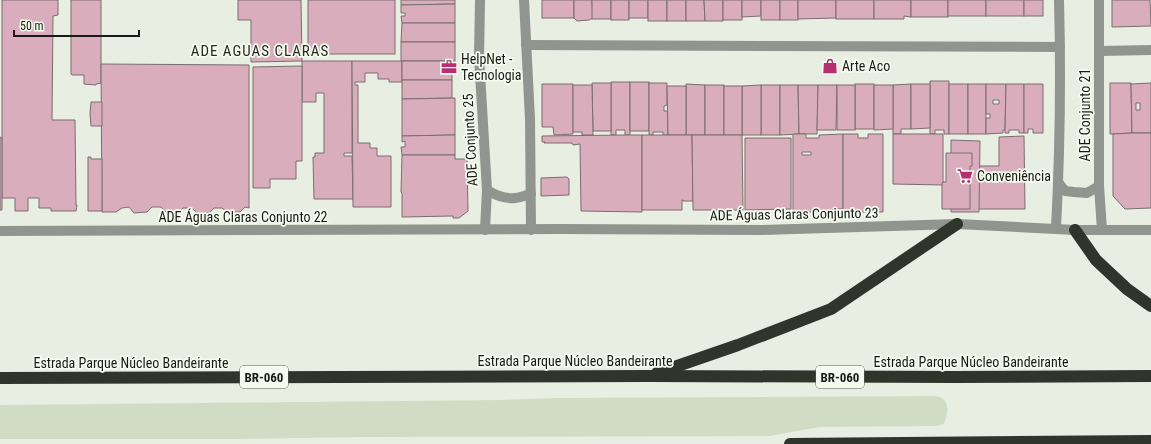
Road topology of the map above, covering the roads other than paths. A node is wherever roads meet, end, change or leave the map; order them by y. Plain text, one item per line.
1 (480, 0) edge
2 (524, 0) edge
3 (1059, 0) edge
4 (1099, 0) edge
5 (526, 45) junction
6 (1060, 47) junction
7 (1151, 50) edge
8 (1100, 51) junction
9 (1058, 182) junction
10 (1099, 186) junction
11 (487, 190) junction
12 (531, 194) junction
13 (957, 224) junction
14 (1056, 228) junction
15 (485, 230) junction
16 (532, 230) junction
17 (1075, 230) junction
18 (1102, 230) junction
19 (1151, 230) edge
20 (0, 231) edge
21 (1151, 306) edge
22 (650, 376) junction
23 (1151, 376) edge
24 (0, 378) edge
25 (1151, 441) edge
26 (919, 443) edge
27 (790, 444) edge

1 - 11 street, ADE Conjunto 25
2 - 5 street
3 - 6 street, ADE Conjunto 21
4 - 8 street, ADE Conjunto 21
5 - 6 street
5 - 12 street
6 - 9 street, ADE Conjunto 21
7 - 8 street
8 - 10 street, ADE Conjunto 21
9 - 10 street
9 - 14 street, ADE Conjunto 21
10 - 18 street, ADE Conjunto 21
11 - 12 street
11 - 15 street, ADE Conjunto 25
12 - 16 street
13 - 14 street, ADE Águas Claras Conjunto 23
13 - 16 street, ADE Águas Claras Conjunto 23
13 - 22 highway
14 - 17 street, ADE Águas Claras Conjunto 23
15 - 16 street, ADE Águas Claras Conjunto 23
15 - 20 street, ADE Águas Claras Conjunto 22
17 - 18 street, ADE Águas Claras Conjunto 23
17 - 21 highway
18 - 19 street, ADE Águas Claras Conjunto 23
22 - 23 highway, Estrada Parque Núcleo Bandeirante / BR-060
22 - 24 highway, Estrada Parque Núcleo Bandeirante / BR-060
25 - 26 highway
26 - 27 highway

